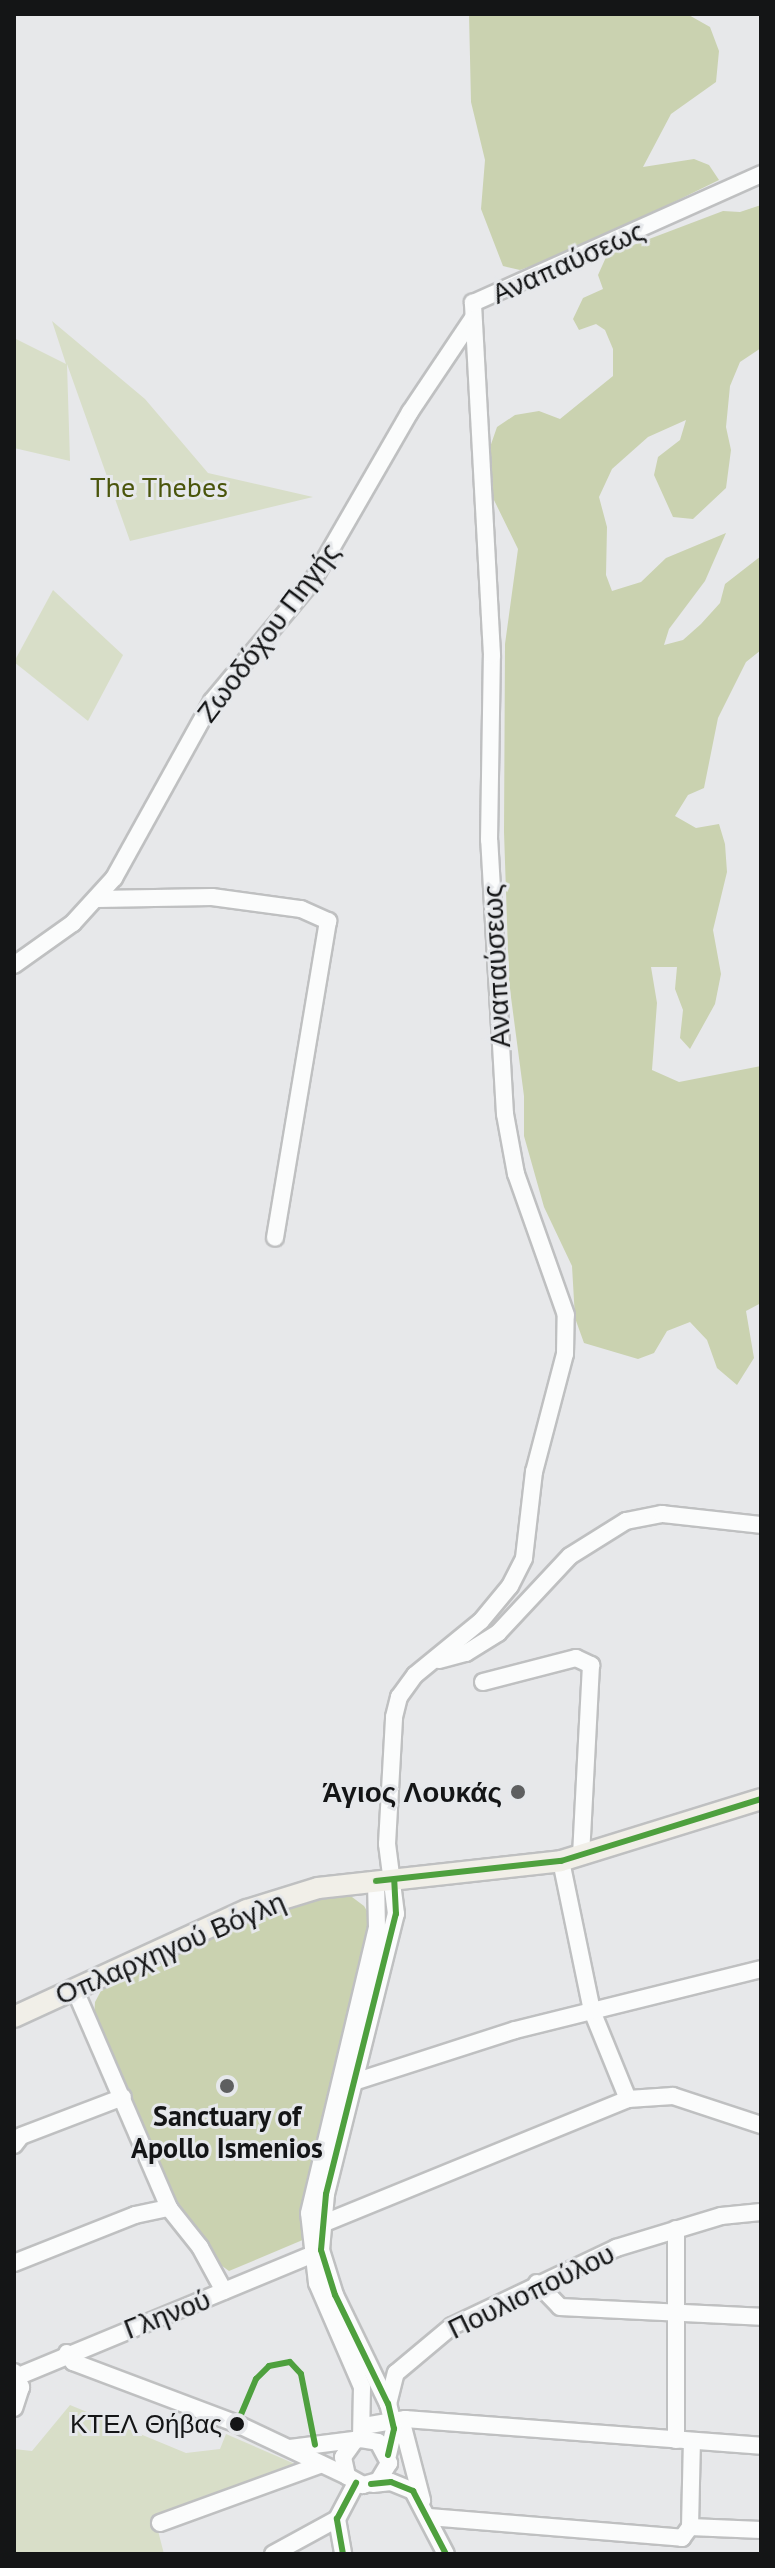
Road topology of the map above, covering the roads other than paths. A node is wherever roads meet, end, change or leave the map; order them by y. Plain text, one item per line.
1 (761, 174) edge
2 (473, 318) junction
3 (444, 366) junction
4 (477, 381) junction
5 (97, 899) junction
6 (14, 965) edge
7 (275, 1238) dead end
8 (761, 1525) edge
9 (434, 1661) junction
10 (483, 1682) dead end
11 (761, 1799) edge
12 (571, 1858) junction
13 (385, 1880) junction
14 (761, 1969) edge
15 (74, 1988) junction
16 (592, 2011) junction
17 (14, 2017) edge
18 (347, 2090) junction
19 (123, 2097) junction
20 (628, 2099) junction
21 (761, 2125) edge
22 (16, 2134) edge
23 (169, 2208) junction
24 (761, 2212) edge
25 (322, 2224) junction
26 (676, 2229) junction
27 (316, 2252) junction
28 (14, 2263) edge
29 (537, 2283) junction
30 (224, 2291) junction
31 (680, 2312) junction
32 (761, 2317) edge
33 (67, 2353) junction
34 (15, 2375) edge
35 (14, 2408) edge
36 (395, 2414) junction
37 (360, 2435) junction
38 (684, 2441) junction
39 (761, 2446) edge
40 (290, 2448) junction
41 (388, 2455) junction
42 (322, 2464) junction
43 (358, 2481) junction
44 (426, 2510) junction
45 (337, 2519) junction
46 (160, 2523) dead end
47 (690, 2527) junction
48 (761, 2530) edge
49 (273, 2554) edge
50 (343, 2554) edge
51 (446, 2554) edge

1 - 2 street, Αναπαύσεως
2 - 3 street, Ζωοδόχου Πηγής
2 - 4 street, Αναπαύσεως
3 - 4 street
3 - 5 street, Ζωοδόχου Πηγής
4 - 9 street, Αναπαύσεως
5 - 6 street, Ζωοδόχου Πηγής
5 - 7 street
8 - 9 street
9 - 13 street, Αναπαύσεως
10 - 12 street
11 - 12 main road, Οπλαρχηγού Βόγλη
12 - 13 main road, Οπλαρχηγού Βόγλη
12 - 16 street
13 - 15 main road, Οπλαρχηγού Βόγλη
13 - 18 street, Αναπαύσεως
14 - 16 street
15 - 17 main road, Οπλαρχηγού Βόγλη
15 - 19 street
16 - 18 street
16 - 20 street
18 - 25 street
18 - 27 street
19 - 22 street
19 - 23 street
20 - 21 street
20 - 25 street
23 - 28 street
23 - 30 street
24 - 26 street, Πουλιοπούλου
25 - 27 street
26 - 29 street, Πουλιοπούλου
26 - 31 street
27 - 30 street, Γληνού
27 - 36 street
27 - 37 street
29 - 31 street
29 - 36 street, Πουλιοπούλου
30 - 33 street, Γληνού
31 - 32 street
31 - 38 street
33 - 34 street, Γληνού
33 - 40 street
34 - 35 street
36 - 37 street
36 - 38 street
36 - 41 street, Πουλιοπούλου
36 - 44 street
37 - 40 street
37 - 41 street
37 - 43 street
38 - 39 street
38 - 47 street
40 - 42 street
41 - 43 street
42 - 43 street
42 - 46 street
43 - 44 street
43 - 45 street
44 - 47 street
44 - 51 street
45 - 49 street
45 - 50 street
47 - 48 street

